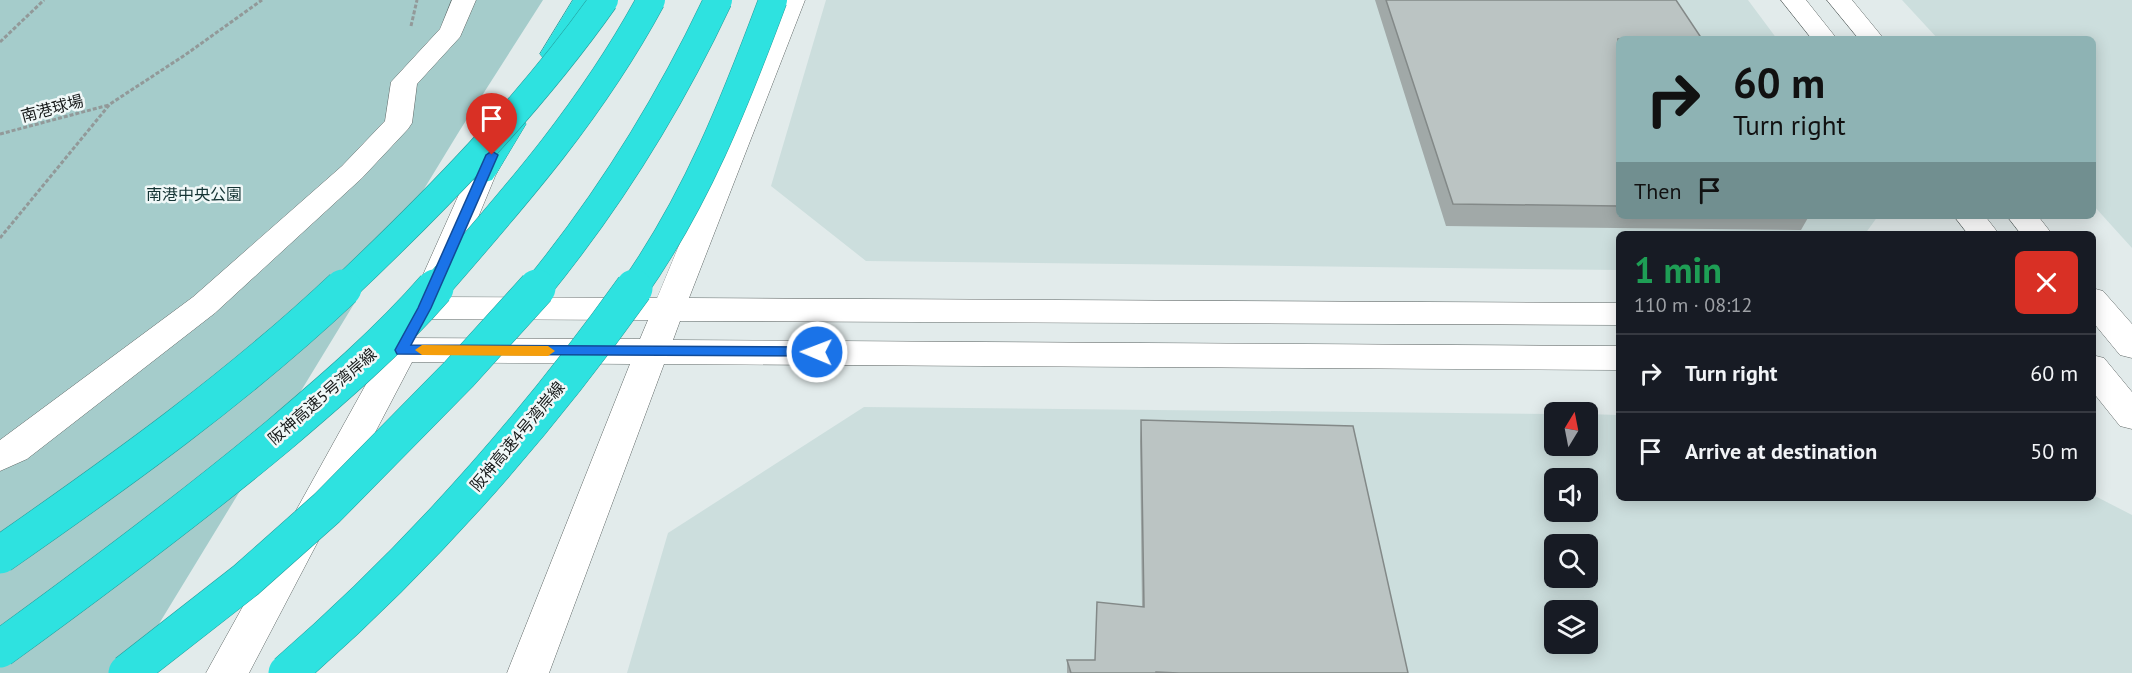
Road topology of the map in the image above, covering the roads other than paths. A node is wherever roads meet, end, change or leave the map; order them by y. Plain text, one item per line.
1 (464, 0) edge
2 (573, 0) edge
3 (585, 0) edge
4 (604, 0) edge
5 (651, 0) edge
6 (718, 0) edge
7 (773, 0) edge
8 (793, 0) edge
9 (1793, 0) edge
10 (1839, 0) edge
11 (1823, 36) edge
12 (1869, 36) edge
13 (482, 174) junction
14 (1972, 219) edge
15 (2024, 219) edge
16 (1982, 231) edge
17 (2034, 231) edge
18 (424, 308) junction
19 (669, 308) junction
20 (2098, 311) edge
21 (1616, 314) edge
22 (2132, 346) edge
23 (402, 350) junction
24 (652, 351) junction
25 (1616, 358) edge
26 (2096, 362) edge
27 (2132, 363) edge
28 (2096, 372) edge
29 (2132, 416) edge
30 (0, 457) edge
31 (0, 555) edge
32 (0, 649) edge
33 (127, 673) edge
34 (227, 673) edge
35 (287, 673) edge
36 (528, 673) edge

1 - 30 street
2 - 13 street
3 - 13 highway
4 - 31 highway, bridge
5 - 32 highway, 阪神高速5号湾岸線, bridge
6 - 33 highway, bridge
7 - 35 highway, 阪神高速4号湾岸線, bridge
8 - 19 street
9 - 11 street
10 - 12 street
13 - 18 street
14 - 16 street
15 - 17 street
18 - 19 street
18 - 23 street
19 - 21 street
19 - 24 street
20 - 22 street
23 - 24 street
23 - 34 street
24 - 25 street
24 - 36 street
26 - 27 street
28 - 29 street

